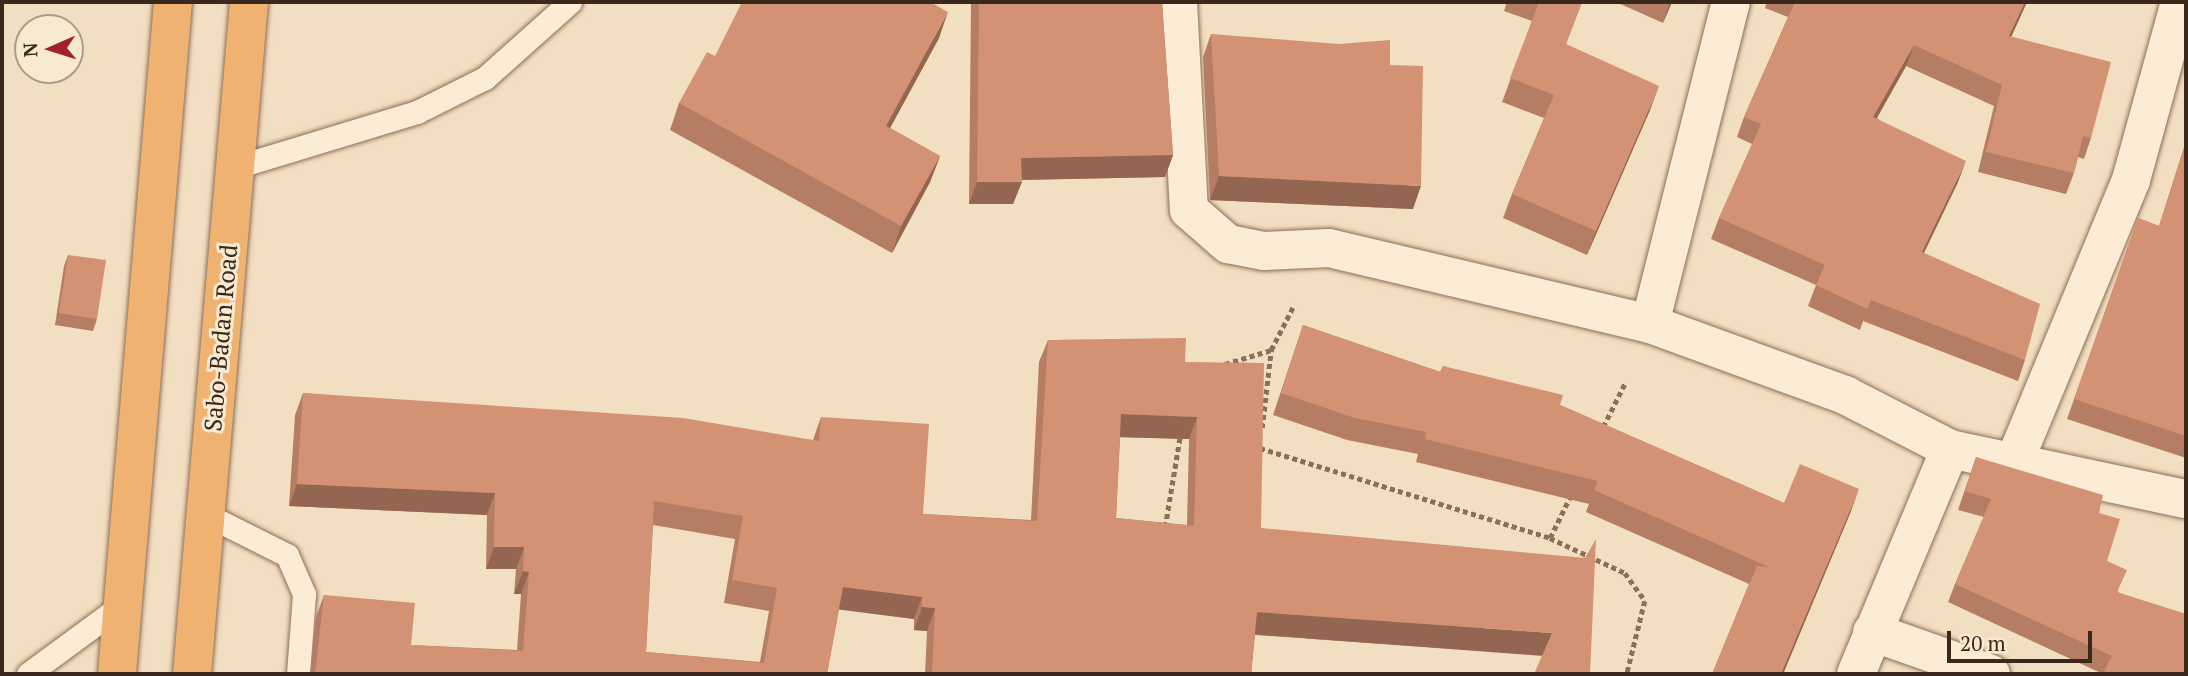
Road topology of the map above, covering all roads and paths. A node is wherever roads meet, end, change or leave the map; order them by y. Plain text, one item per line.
1 (173, 2) edge
2 (249, 2) edge
3 (570, 2) edge
4 (1178, 2) edge
5 (1731, 2) edge
6 (2180, 2) edge
7 (236, 167) junction
8 (1294, 305) dead end
9 (1650, 324) junction
10 (1271, 350) junction
11 (1210, 368) edge
12 (1626, 381) dead end
13 (1182, 423) edge
14 (1597, 441) edge
15 (1260, 448) junction
16 (1950, 449) junction
17 (1259, 462) edge
18 (2012, 465) junction
19 (1573, 489) edge
20 (2186, 499) edge
21 (205, 514) junction
22 (1163, 537) edge
23 (1550, 538) junction
24 (123, 604) junction
25 (1872, 632) junction
26 (28, 674) edge
27 (117, 674) edge
28 (192, 674) edge
29 (298, 674) edge
30 (1626, 674) edge
31 (1856, 674) edge
32 (1991, 674) edge

1 - 24 highway
2 - 7 highway, Sabo-Badan Road
3 - 7 lane
4 - 9 street
5 - 9 street
6 - 18 street
7 - 21 highway, Sabo-Badan Road
8 - 10 path
9 - 16 street
10 - 11 path
10 - 15 path
12 - 14 path
13 - 22 path
15 - 17 path
15 - 23 path
16 - 18 street
16 - 25 street
18 - 20 street
19 - 23 path
21 - 28 highway, Sabo-Badan Road
21 - 29 lane
23 - 30 path
24 - 26 lane
24 - 27 highway
25 - 31 street
25 - 32 street

